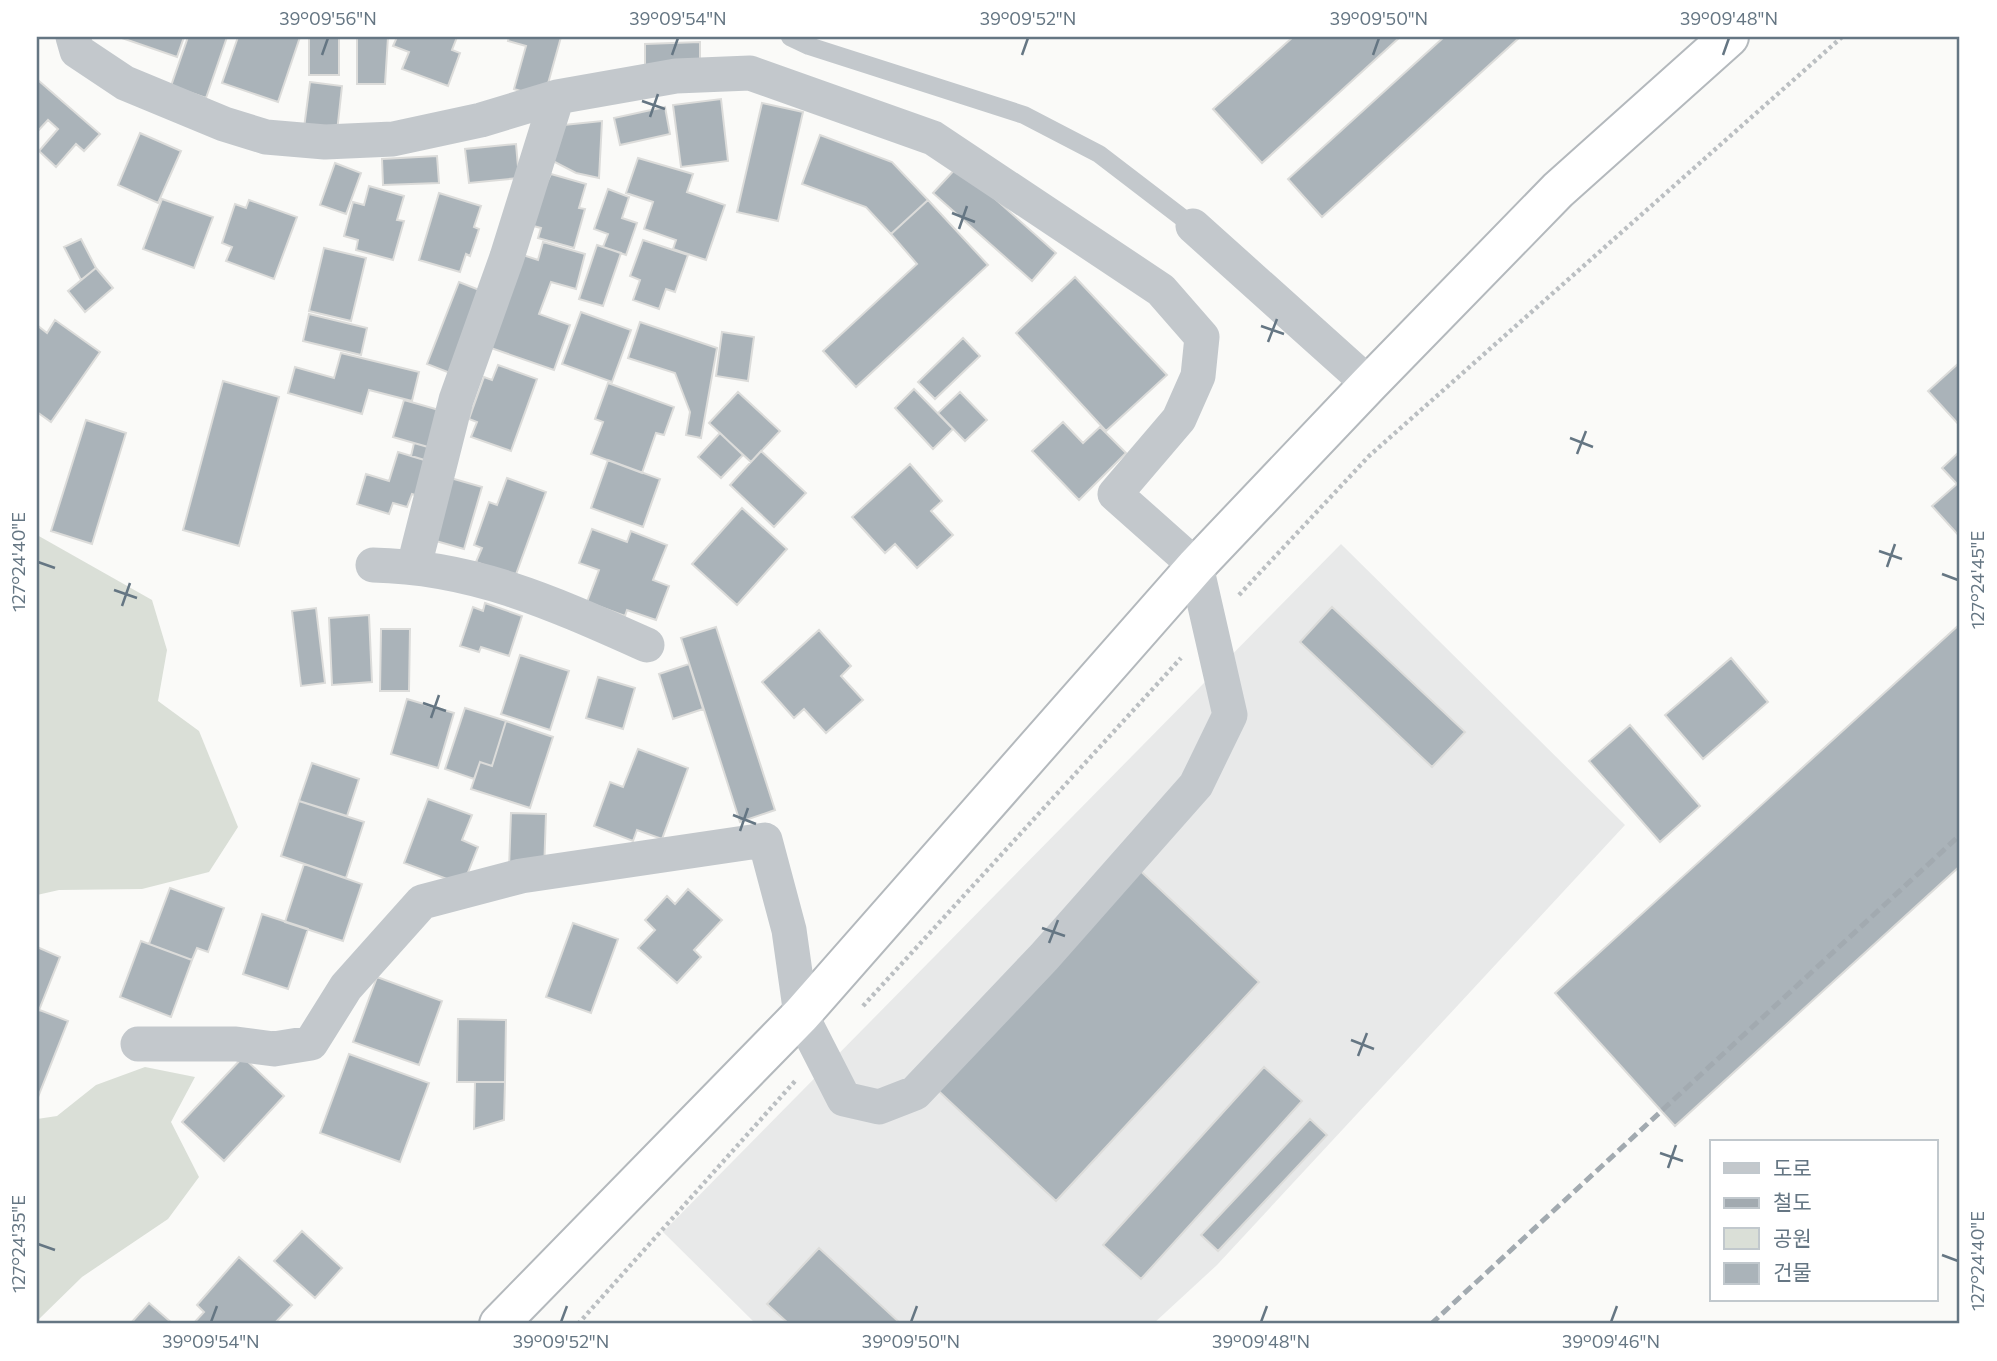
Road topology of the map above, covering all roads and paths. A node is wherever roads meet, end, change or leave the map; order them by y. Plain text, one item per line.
1 (73, 37) edge
2 (790, 37) edge
3 (1729, 37) edge
4 (557, 97) junction
5 (1194, 226) joint
6 (1369, 384) junction
7 (373, 565) dead end
8 (414, 566) junction
9 (1196, 566) junction
10 (647, 645) dead end
11 (801, 1015) junction
12 (138, 1044) dead end
13 (499, 1324) edge

1 - 4 street
2 - 5 lane
3 - 6 highway
4 - 8 street
4 - 9 street
5 - 6 street
6 - 9 highway
7 - 8 street
8 - 10 street
9 - 11 highway
9 - 11 street
11 - 12 street
11 - 13 highway

